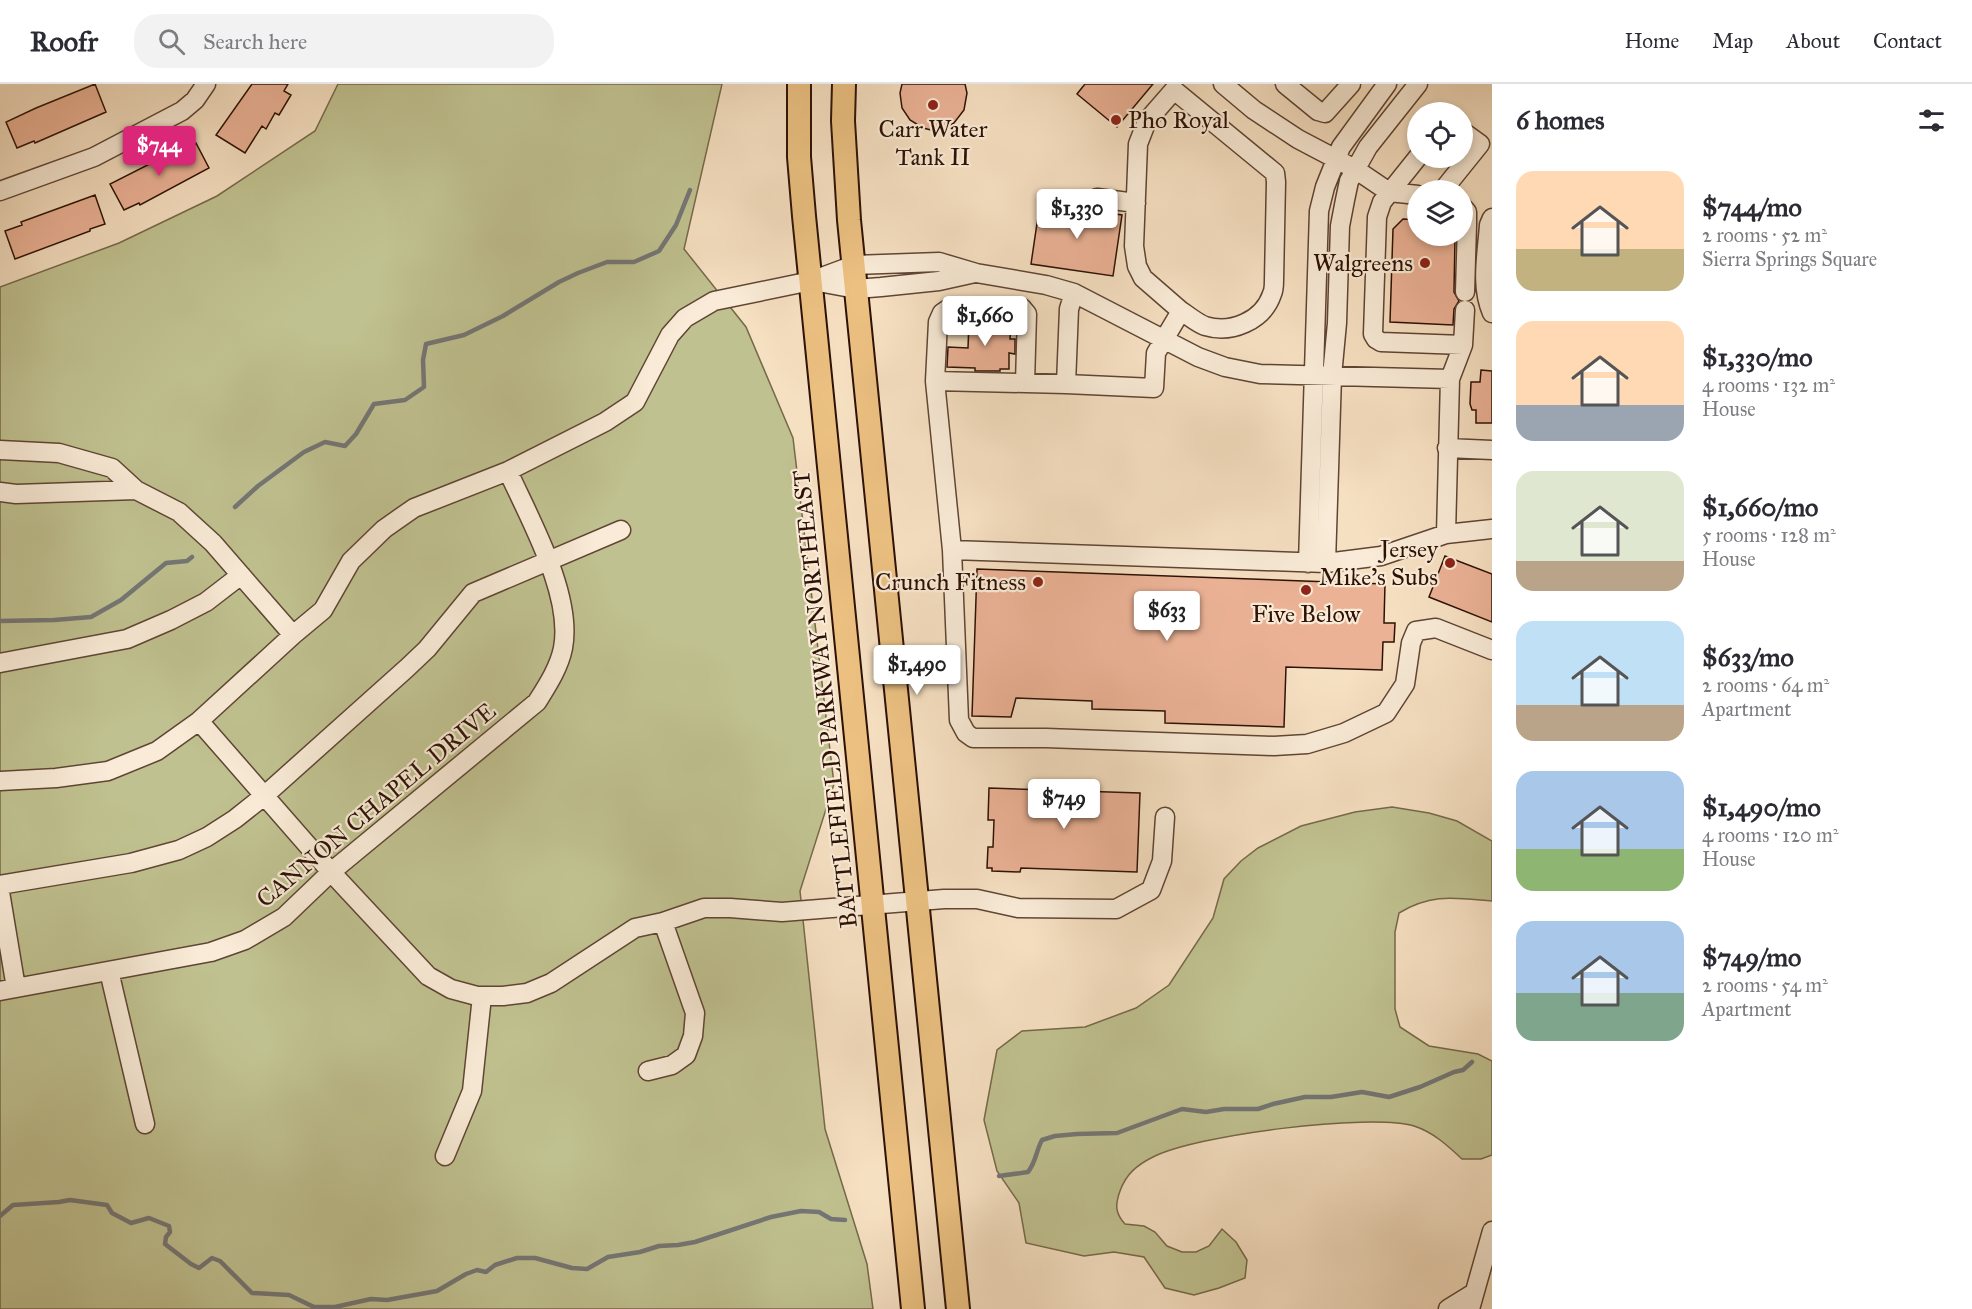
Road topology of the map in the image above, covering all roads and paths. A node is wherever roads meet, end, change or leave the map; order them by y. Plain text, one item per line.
1 (207, 84) edge
2 (799, 84) edge
3 (844, 84) edge
4 (1223, 84) edge
5 (1285, 84) edge
6 (1351, 84) edge
7 (1388, 84) edge
8 (1418, 84) edge
9 (1176, 87) edge
10 (1473, 139) edge
11 (1473, 153) edge
12 (1335, 159) junction
13 (1409, 168) edge
14 (1461, 168) edge
15 (1355, 169) junction
16 (1451, 180) edge
17 (0, 190) edge
18 (1389, 192) junction
19 (1407, 194) edge
20 (1097, 198) dead end
21 (1136, 203) junction
22 (1492, 218) edge
23 (1466, 246) edge
24 (854, 265) junction
25 (976, 273) junction
26 (811, 281) junction
27 (856, 288) junction
28 (1074, 293) junction
29 (1181, 311) junction
30 (1492, 313) edge
31 (1163, 340) junction
32 (1463, 345) junction
33 (1313, 375) junction
34 (1332, 375) junction
35 (1450, 379) junction
36 (935, 381) junction
37 (1025, 383) junction
38 (1066, 384) junction
39 (1447, 448) junction
40 (0, 450) edge
41 (1492, 450) edge
42 (508, 471) junction
43 (136, 490) junction
44 (0, 492) edge
45 (1492, 529) edge
46 (621, 530) dead end
47 (1446, 534) junction
48 (952, 550) junction
49 (548, 560) junction
50 (1317, 563) junction
51 (240, 575) junction
52 (293, 635) junction
53 (1492, 650) edge
54 (0, 663) edge
55 (199, 721) junction
56 (0, 781) edge
57 (264, 796) junction
58 (1165, 817) dead end
59 (331, 872) junction
60 (0, 885) edge
61 (0, 892) edge
62 (918, 902) junction
63 (873, 905) junction
64 (663, 922) junction
65 (109, 971) junction
66 (8, 990) edge
67 (482, 996) junction
68 (648, 1071) dead end
69 (145, 1124) dead end
70 (445, 1156) dead end
71 (1492, 1231) edge
72 (1472, 1301) edge
73 (913, 1309) edge
74 (958, 1309) edge
75 (1448, 1309) edge

1 - 17 street
2 - 26 main road, BATTLEFIELD PARKWAY NORTHEAST
3 - 24 main road
4 - 12 street
5 - 6 street
7 - 12 street
8 - 15 street
9 - 21 street
9 - 29 street
10 - 11 street
12 - 15 street
12 - 33 street
13 - 18 street
14 - 16 street
15 - 18 street
15 - 34 street
18 - 19 street
18 - 32 street
20 - 21 street
21 - 29 street
22 - 30 street
23 - 32 street
24 - 25 street
24 - 26 street
24 - 27 main road
25 - 27 street
25 - 28 street
26 - 27 street
26 - 42 street
26 - 63 main road, BATTLEFIELD PARKWAY NORTHEAST
27 - 62 main road
28 - 31 street
28 - 38 street
29 - 31 street
31 - 33 street
31 - 38 street
32 - 35 street
33 - 34 street
33 - 50 street
34 - 35 street
34 - 50 street
35 - 39 street
36 - 37 street
36 - 37 street
36 - 48 street
37 - 38 street
39 - 41 street
39 - 47 street
40 - 43 street
42 - 49 street, CANNON CHAPEL DRIVE
42 - 52 street
43 - 44 street
43 - 51 street
45 - 47 street
46 - 49 street
47 - 50 street
48 - 50 street
48 - 53 street
49 - 57 street
49 - 59 street, CANNON CHAPEL DRIVE
51 - 52 street
51 - 54 street
52 - 55 street
55 - 56 street
55 - 57 street
57 - 59 street
57 - 60 street
58 - 62 street
59 - 65 street, CANNON CHAPEL DRIVE
59 - 67 street
61 - 66 street
62 - 63 street
62 - 74 main road
63 - 64 street
63 - 73 main road, BATTLEFIELD PARKWAY NORTHEAST
64 - 67 street
64 - 68 street
65 - 66 street, CANNON CHAPEL DRIVE
65 - 69 street
67 - 70 street
71 - 72 street
72 - 75 street

